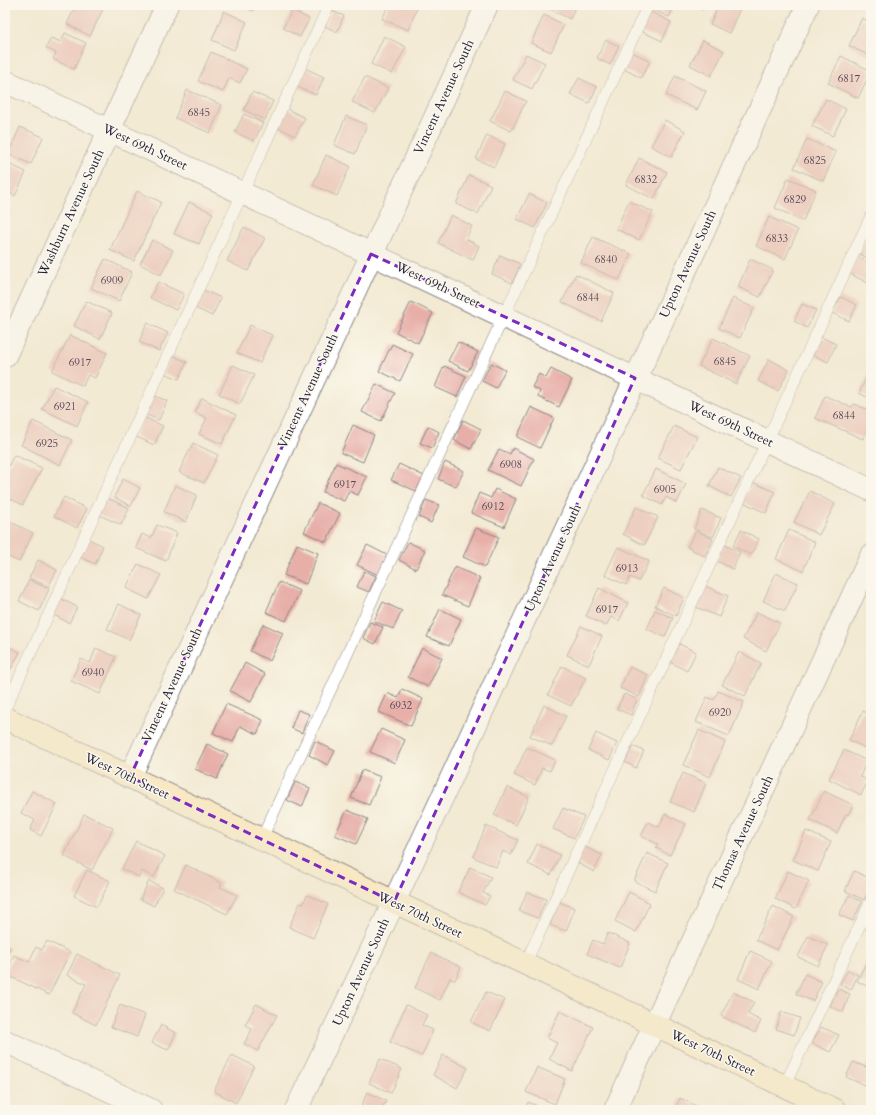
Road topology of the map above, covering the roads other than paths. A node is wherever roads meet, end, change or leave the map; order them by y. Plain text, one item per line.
1 (167, 5) edge
2 (329, 5) edge
3 (486, 5) edge
4 (648, 5) edge
5 (808, 5) edge
6 (5, 81) edge
7 (109, 131) junction
8 (243, 193) junction
9 (871, 216) edge
10 (371, 254) junction
11 (504, 316) junction
12 (5, 356) edge
13 (635, 378) junction
14 (766, 440) junction
15 (871, 490) edge
16 (871, 556) edge
17 (5, 709) edge
18 (5, 718) edge
19 (130, 777) junction
20 (261, 840) junction
21 (871, 901) edge
22 (394, 902) junction
23 (525, 964) junction
24 (654, 1025) junction
25 (5, 1041) edge
26 (784, 1087) junction
27 (151, 1110) edge
28 (296, 1110) edge
29 (615, 1110) edge
30 (835, 1110) edge

1 - 7 street, Washburn Avenue South
2 - 8 lane
3 - 10 street, Vincent Avenue South
4 - 11 lane
5 - 13 street, Upton Avenue South
6 - 7 street, West 69th Street
7 - 8 street, West 69th Street
7 - 12 street, Washburn Avenue South
8 - 10 street, West 69th Street
8 - 17 lane
9 - 14 lane
10 - 11 street, West 69th Street
10 - 19 street, Vincent Avenue South
11 - 13 street, West 69th Street
11 - 20 lane
13 - 14 street, West 69th Street
13 - 22 street, Upton Avenue South
14 - 15 street, West 69th Street
14 - 23 lane
16 - 24 street, Thomas Avenue South
18 - 19 street, West 70th Street
19 - 20 street, West 70th Street
20 - 22 street, West 70th Street
21 - 26 lane
22 - 23 street, West 70th Street
22 - 28 street, Upton Avenue South
23 - 24 street, West 70th Street
24 - 26 street, West 70th Street
24 - 29 street, Thomas Avenue South
25 - 27 street
26 - 30 street, West 70th Street

